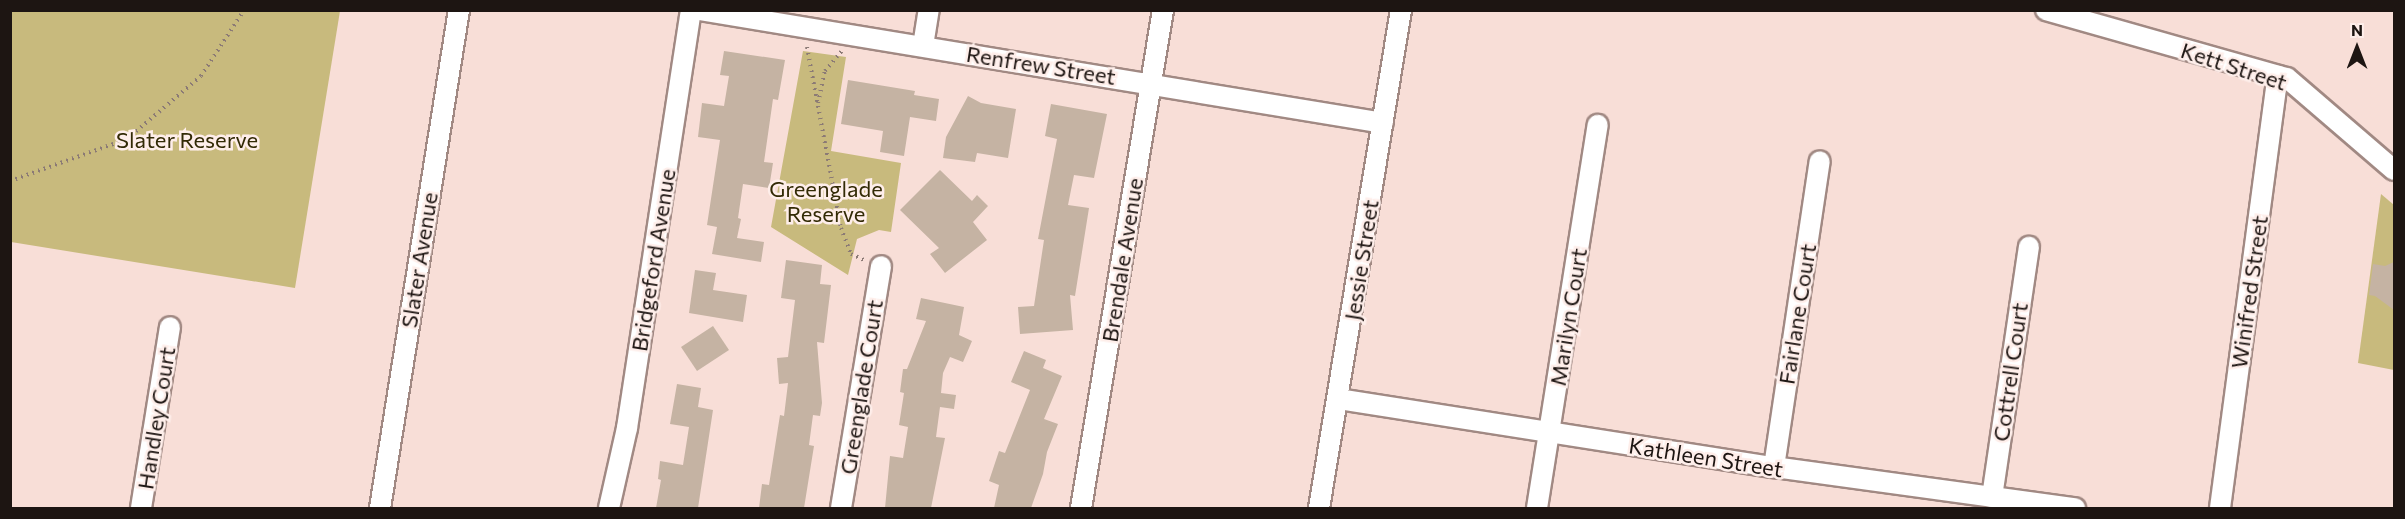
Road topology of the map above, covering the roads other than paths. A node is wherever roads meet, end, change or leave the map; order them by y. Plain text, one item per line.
1 (459, 10) edge
2 (691, 10) edge
3 (699, 10) edge
4 (929, 10) edge
5 (1162, 10) edge
6 (1401, 10) edge
7 (2046, 10) edge
8 (923, 46) junction
9 (2278, 75) junction
10 (1151, 83) junction
11 (1383, 123) junction
12 (1598, 125) dead end
13 (1820, 161) dead end
14 (2394, 170) edge
15 (2029, 248) dead end
16 (881, 266) road end
17 (170, 327) dead end
18 (1338, 399) junction
19 (1550, 433) junction
20 (1774, 467) junction
21 (1992, 497) junction
22 (141, 508) edge
23 (380, 508) edge
24 (609, 508) edge
25 (842, 508) edge
26 (1081, 508) edge
27 (1319, 508) edge
28 (1537, 508) edge
29 (2075, 508) edge
30 (2220, 508) edge

1 - 23 street, Slater Avenue
2 - 24 street, Bridgeford Avenue
3 - 8 street, Renfrew Street
4 - 8 street
5 - 10 street, Brendale Avenue
6 - 11 street, Jessie Street
7 - 9 street, Kett Street
8 - 10 street, Renfrew Street
9 - 14 street, Kett Street
9 - 30 street, Winifred Street
10 - 11 street, Renfrew Street
10 - 26 street, Brendale Avenue
11 - 18 street, Jessie Street
12 - 19 street, Marilyn Court
13 - 20 street, Fairlane Court
15 - 21 street, Cottrell Court
16 - 25 street, Greenglade Court
17 - 22 street, Handley Court
18 - 19 street, Kathleen Street
18 - 27 street, Jessie Street
19 - 20 street, Kathleen Street
19 - 28 street, Marilyn Court
20 - 21 street, Kathleen Street
21 - 29 street, Kathleen Street

